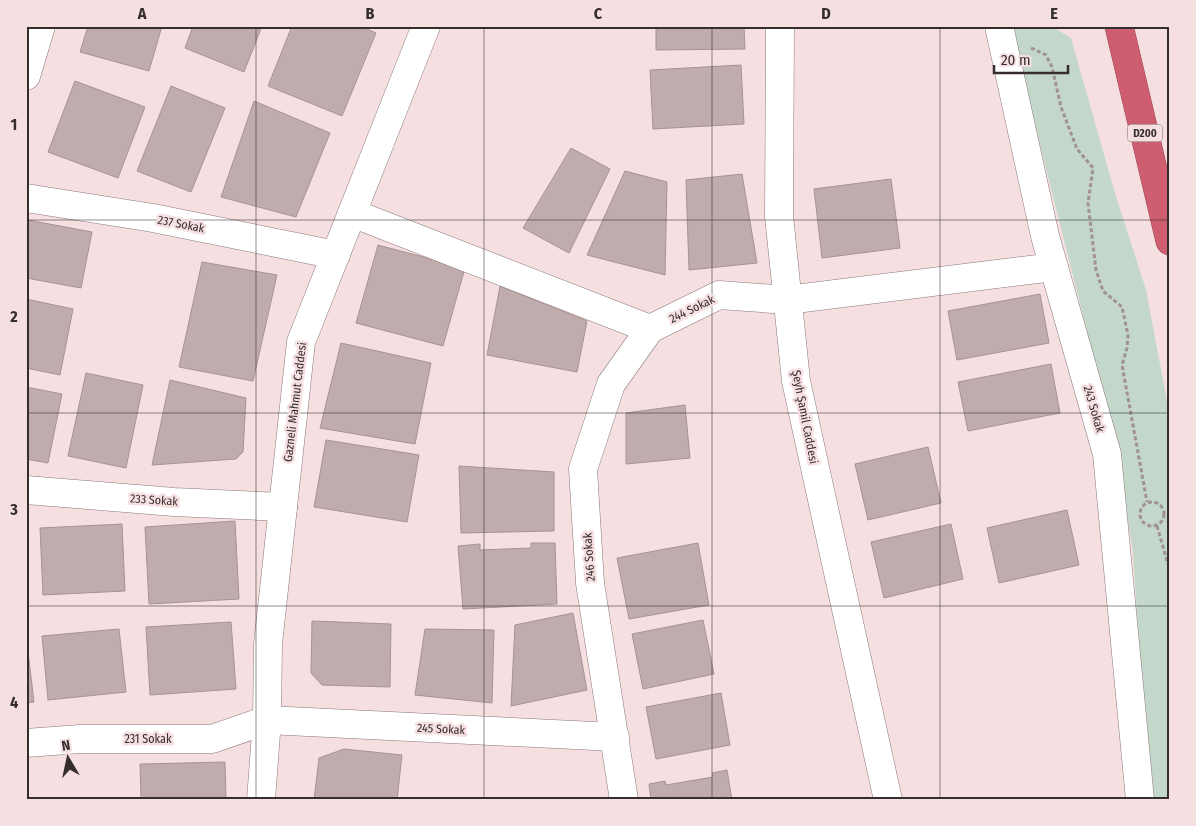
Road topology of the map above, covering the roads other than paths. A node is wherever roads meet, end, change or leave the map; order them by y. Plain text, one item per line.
1 (41, 26) edge
2 (780, 26) edge
3 (1120, 26) edge
4 (421, 28) edge
5 (1002, 38) edge
6 (26, 76) edge
7 (26, 198) edge
8 (352, 213) junction
9 (1170, 241) edge
10 (336, 255) junction
11 (1054, 267) junction
12 (788, 300) junction
13 (650, 329) junction
14 (26, 490) edge
15 (283, 507) junction
16 (267, 720) junction
17 (615, 738) junction
18 (26, 743) edge
19 (261, 800) edge
20 (624, 800) edge
21 (888, 800) edge
22 (1140, 800) edge

1 - 6 street
2 - 12 street, Şeyh Şamil Caddesi
3 - 9 highway, D200
4 - 8 street, Gazneli Mahmut Caddesi
5 - 11 street, 243 Sokak
7 - 10 street, 237 Sokak
8 - 10 street, Gazneli Mahmut Caddesi
8 - 13 street
10 - 15 street, Gazneli Mahmut Caddesi
11 - 12 street, 244 Sokak
11 - 22 street, 243 Sokak
12 - 13 street, 244 Sokak
12 - 21 street, Şeyh Şamil Caddesi
13 - 17 street, 246 Sokak
14 - 15 street, 233 Sokak
15 - 16 street, Gazneli Mahmut Caddesi
16 - 17 street, 245 Sokak
16 - 18 street, 231 Sokak
16 - 19 street, Gazneli Mahmut Caddesi
17 - 20 street, 246 Sokak

